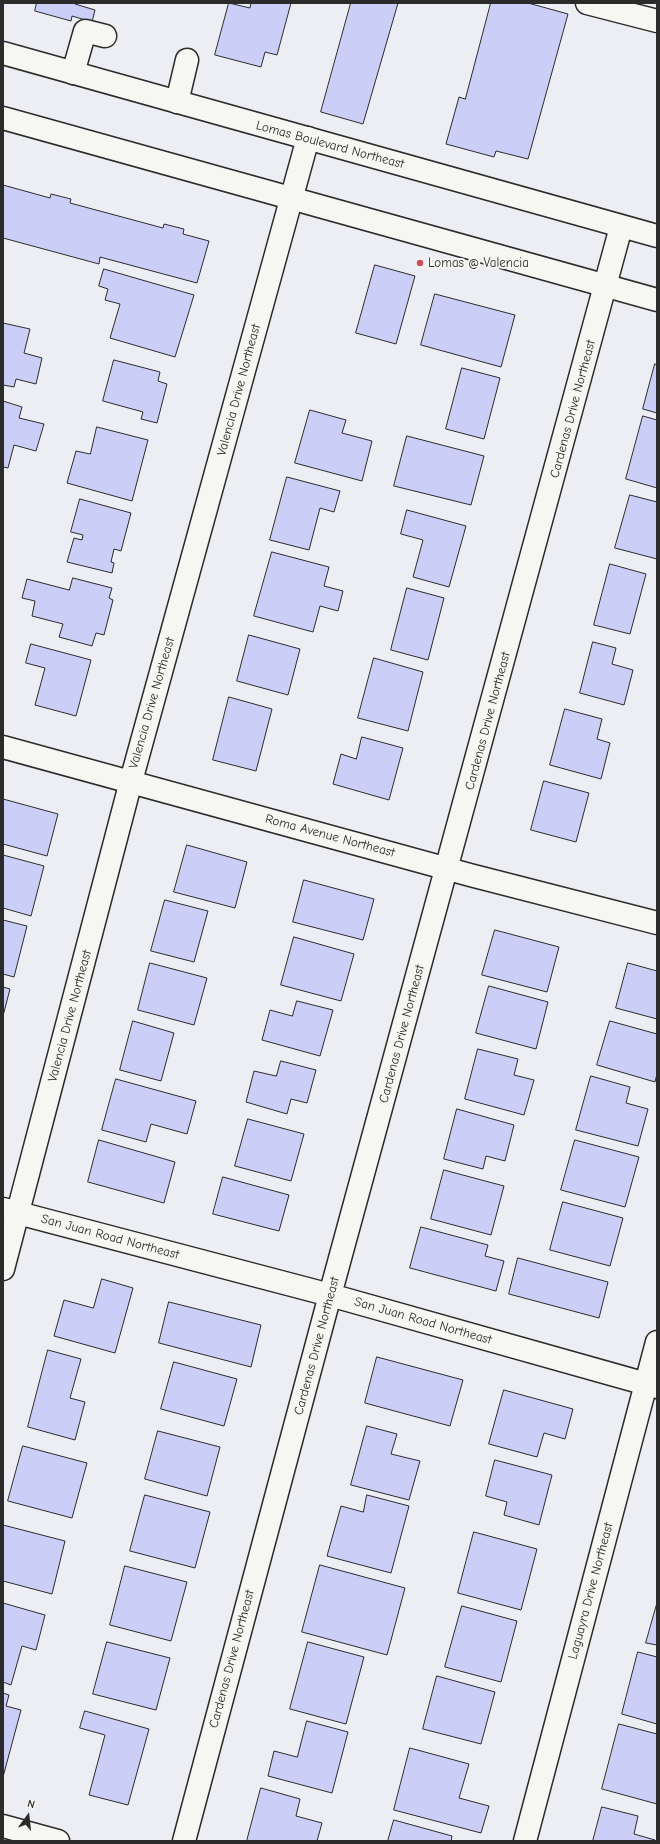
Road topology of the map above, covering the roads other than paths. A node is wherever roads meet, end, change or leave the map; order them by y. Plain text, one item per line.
1 (587, 3) edge
2 (657, 21) edge
3 (106, 36) dead end
4 (3, 53) edge
5 (187, 60) dead end
6 (74, 73) junction
7 (177, 102) junction
8 (3, 118) edge
9 (308, 138) junction
10 (292, 197) junction
11 (621, 226) junction
12 (657, 236) edge
13 (606, 286) junction
14 (657, 300) edge
15 (3, 747) edge
16 (131, 781) junction
17 (447, 869) junction
18 (657, 922) edge
19 (10, 1211) edge
20 (3, 1269) edge
21 (330, 1295) junction
22 (657, 1342) edge
23 (651, 1385) edge
24 (3, 1826) edge
25 (58, 1841) edge
26 (184, 1841) edge
27 (525, 1841) edge

1 - 2 street
3 - 6 street
4 - 6 street, Lomas Boulevard Northeast
5 - 7 street
6 - 7 street, Lomas Boulevard Northeast
7 - 9 street, Lomas Boulevard Northeast
8 - 10 street
9 - 10 street, Valencia Drive Northeast
9 - 11 street, Lomas Boulevard Northeast
10 - 13 street
10 - 16 street, Valencia Drive Northeast
11 - 12 street, Lomas Boulevard Northeast
11 - 13 street, Cardenas Drive Northeast
13 - 14 street
13 - 17 street, Cardenas Drive Northeast
15 - 16 street, Roma Avenue Northeast
16 - 17 street, Roma Avenue Northeast
16 - 19 street, Valencia Drive Northeast
17 - 18 street, Roma Avenue Northeast
17 - 21 street, Cardenas Drive Northeast
19 - 20 street, Valencia Drive Northeast
19 - 21 street, San Juan Road Northeast
21 - 23 street, San Juan Road Northeast
21 - 26 street, Cardenas Drive Northeast
22 - 23 street, Laguayra Drive Northeast
23 - 27 street, Laguayra Drive Northeast
24 - 25 street

